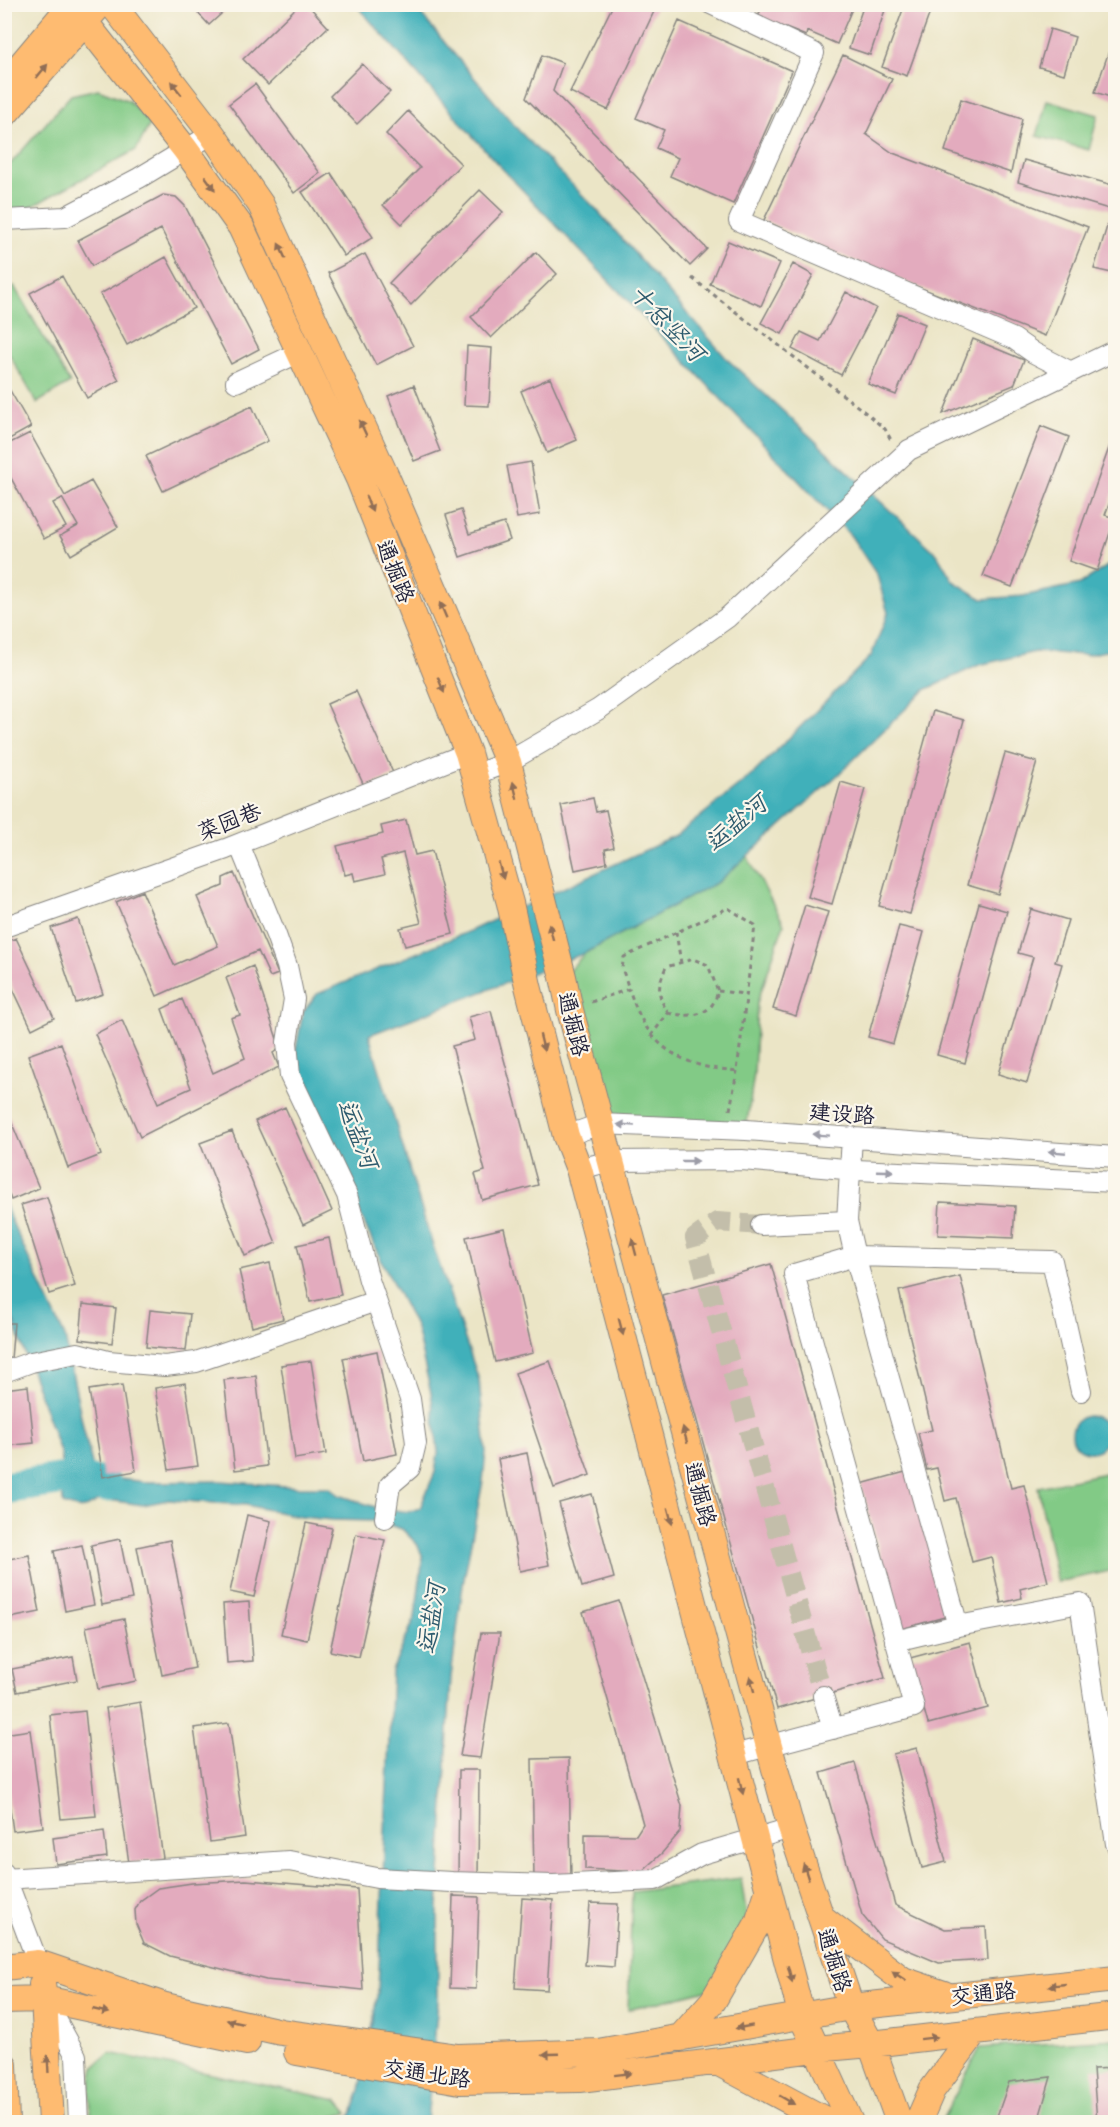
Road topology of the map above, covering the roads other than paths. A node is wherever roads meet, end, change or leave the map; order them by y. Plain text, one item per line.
1 (112, 4) edge
2 (711, 4) edge
3 (79, 8) edge
4 (4, 85) edge
5 (4, 116) edge
6 (212, 134) junction
7 (185, 149) junction
8 (4, 220) edge
9 (1116, 350) edge
10 (300, 352) junction
11 (1071, 372) junction
12 (236, 382) dead end
13 (508, 762) junction
14 (471, 764) junction
15 (238, 843) junction
16 (4, 927) edge
17 (600, 1124) junction
18 (566, 1136) junction
19 (852, 1137) junction
20 (1116, 1157) edge
21 (611, 1161) junction
22 (579, 1169) junction
23 (1116, 1182) edge
24 (847, 1221) junction
25 (761, 1225) tunnel mouth
26 (855, 1256) junction
27 (376, 1300) junction
28 (4, 1372) edge
29 (1081, 1391) dead end
30 (385, 1518) dead end
31 (958, 1626) junction
32 (895, 1641) junction
33 (823, 1696) tunnel mouth
34 (832, 1729) junction
35 (734, 1755) junction
36 (791, 1828) junction
37 (754, 1840) junction
38 (1116, 1844) edge
39 (5, 1877) edge
40 (768, 1892) junction
41 (821, 1917) junction
42 (38, 1963) junction
43 (4, 1967) edge
44 (1116, 1978) edge
45 (953, 1996) junction
46 (44, 1999) junction
47 (4, 2000) edge
48 (851, 2007) junction
49 (1116, 2016) edge
50 (802, 2017) junction
51 (975, 2032) junction
52 (680, 2038) junction
53 (871, 2044) junction
54 (815, 2049) junction
55 (353, 2053) junction
56 (717, 2062) junction
57 (4, 2065) edge
58 (459, 2069) junction
59 (6, 2122) edge
60 (51, 2122) edge
61 (79, 2122) edge
62 (829, 2122) edge
63 (850, 2122) edge
64 (899, 2122) edge
65 (918, 2122) edge

6 -> 1 main road, 通掘路
2 - 11 street
3 - 4 main road
5 -> 3 main road
3 - 7 main road, 通掘路
6 - 7 street
13 -> 6 main road, 通掘路
7 - 8 street
7 -> 10 main road, 通掘路
9 - 11 street, 菜园巷
10 - 12 street
10 -> 14 main road, 通掘路
11 - 13 street, 菜园巷
13 - 14 street, 菜园巷
17 -> 13 main road, 通掘路
14 - 15 street, 菜园巷
14 -> 18 main road, 通掘路
15 - 16 street, 菜园巷
15 - 27 street
17 - 18 street, 建设路
19 -> 17 street, 建设路
17 - 21 main road, 通掘路
18 - 22 main road, 通掘路
20 -> 19 street, 建设路
19 - 24 street
21 - 22 street
21 -> 23 street
36 -> 21 main road, 通掘路
22 -> 35 main road, 通掘路
24 - 25 street
24 - 26 street
26 - 29 street
26 - 31 street
26 - 32 street
27 - 28 street
27 - 30 street
31 - 32 street
31 - 38 street
32 - 34 street
33 - 34 street
34 - 35 street
35 -> 37 main road, 通掘路
36 - 37 street
41 -> 36 main road, 通掘路
37 - 39 street
37 - 40 main road, 通掘路
39 - 42 street
40 -> 50 main road, 通掘路
40 - 52 main road
45 -> 41 main road
41 - 48 main road, 通掘路
42 - 43 main road, 交通北路
42 - 46 main road
55 -> 42 main road, 交通北路
44 -> 45 main road, 交通路
45 - 48 main road, 交通路
46 - 47 main road, 交通北路
46 -> 55 main road, 交通北路
60 -> 46 main road
46 - 61 street
48 - 50 main road, 交通路
48 - 53 main road, 通掘路
49 - 51 main road, 交通路
50 -> 52 main road, 交通北路
50 - 54 main road, 通掘路
53 -> 51 main road, 交通路
51 - 65 main road
52 -> 58 main road, 交通北路
53 - 54 main road, 交通路
53 - 64 main road
54 - 56 main road, 交通北路
54 - 63 main road
55 - 58 main road, 交通北路
58 -> 56 main road, 交通北路
56 -> 62 main road
57 - 59 main road

